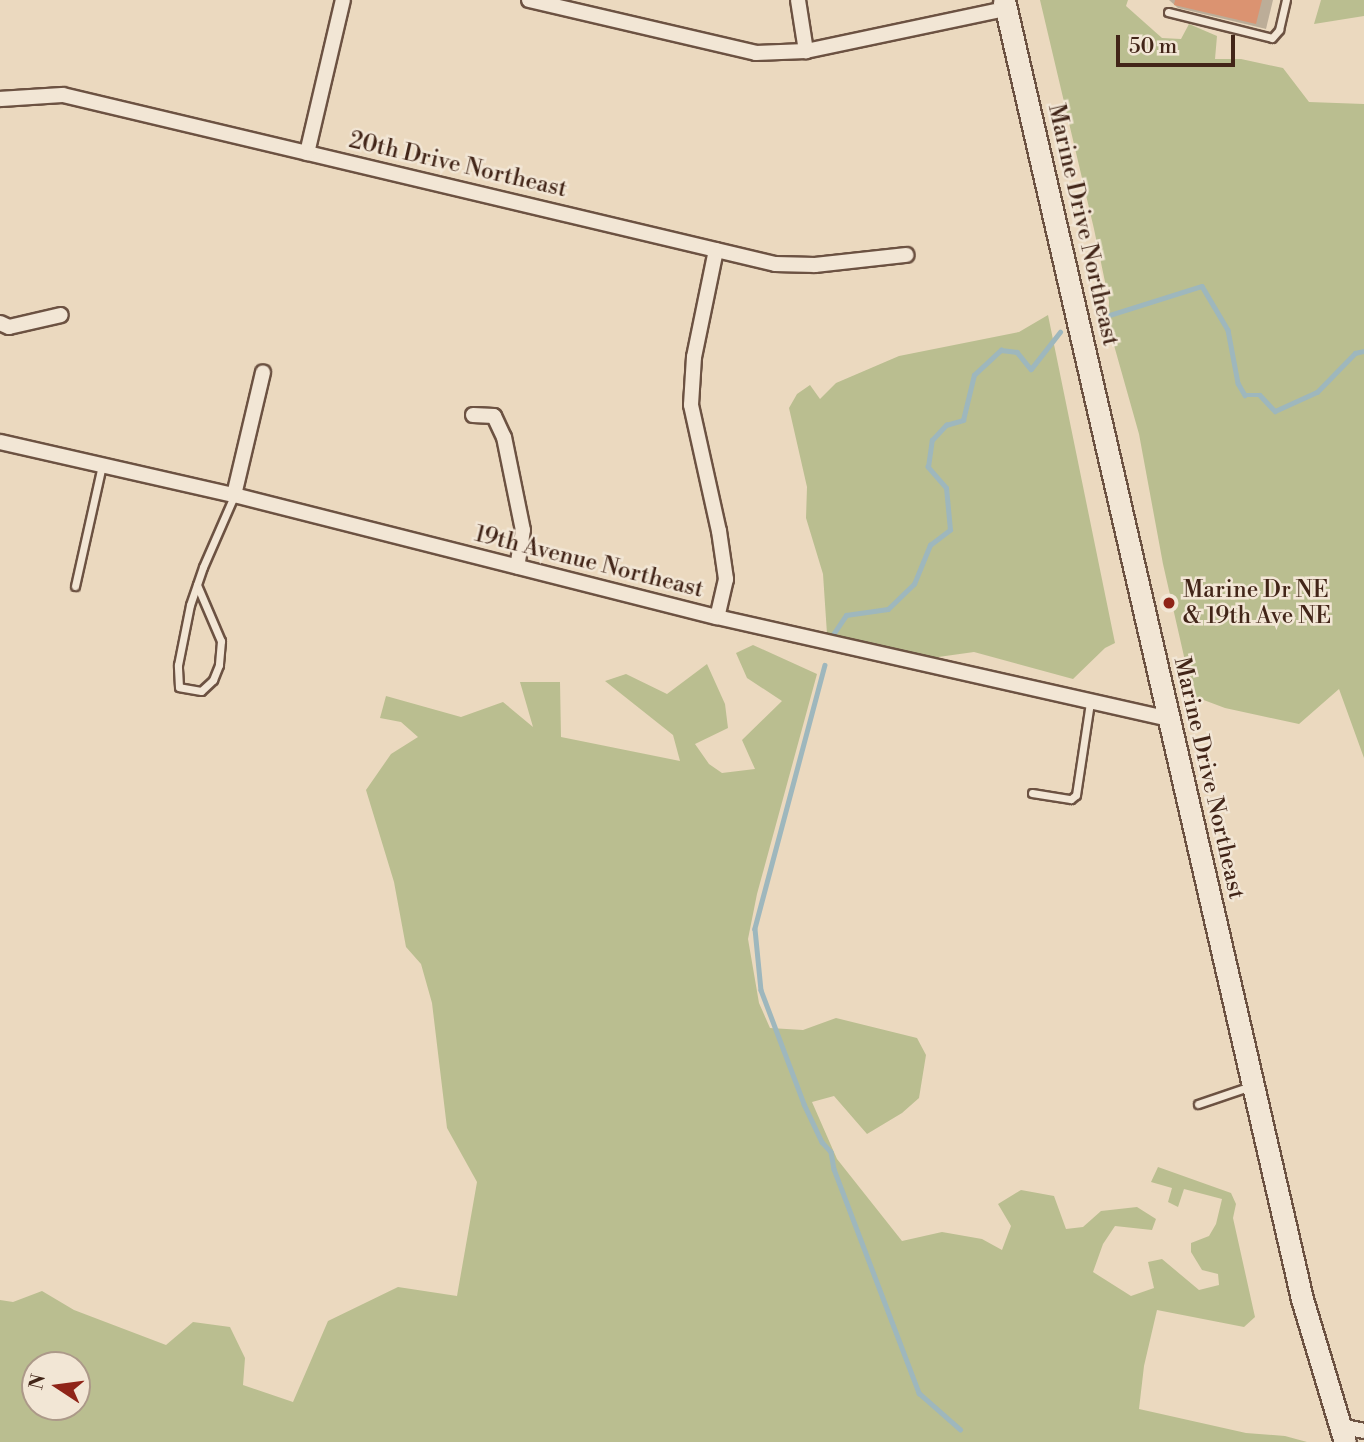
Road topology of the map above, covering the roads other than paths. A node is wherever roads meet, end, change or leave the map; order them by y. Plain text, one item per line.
1 (343, 0) edge
2 (529, 0) edge
3 (798, 0) edge
4 (1286, 0) edge
5 (558, 3) edge
6 (1005, 4) edge
7 (1168, 12) dead end
8 (806, 51) junction
9 (0, 99) edge
10 (307, 153) junction
11 (716, 250) junction
12 (906, 255) dead end
13 (61, 316) dead end
14 (0, 323) edge
15 (263, 372) dead end
16 (473, 415) dead end
17 (0, 442) edge
18 (102, 465) junction
19 (234, 495) junction
20 (517, 568) junction
21 (197, 585) junction
22 (75, 586) dead end
23 (717, 617) junction
24 (1090, 702) junction
25 (1169, 719) junction
26 (1032, 793) dead end
27 (1253, 1085) junction
28 (1198, 1104) dead end
29 (1364, 1431) edge
30 (1342, 1434) edge

1 - 10 street
2 - 5 street
3 - 8 street
4 - 7 lane
5 - 8 street
6 - 8 street
6 - 25 main road, Marine Drive Northeast
9 - 10 street, 20th Drive Northeast
10 - 11 street, 20th Drive Northeast
11 - 12 street, 20th Drive Northeast
11 - 23 street
13 - 14 street
15 - 19 street
16 - 20 street
17 - 18 street, 19th Avenue Northeast
18 - 19 street, 19th Avenue Northeast
18 - 22 lane
19 - 20 street, 19th Avenue Northeast
19 - 21 lane
20 - 23 street, 19th Avenue Northeast
21 - 21 lane
23 - 24 street, 19th Avenue Northeast
24 - 25 street, 19th Avenue Northeast
24 - 26 lane
25 - 27 main road, Marine Drive Northeast
27 - 28 lane
27 - 30 main road, Marine Drive Northeast
29 - 30 street

